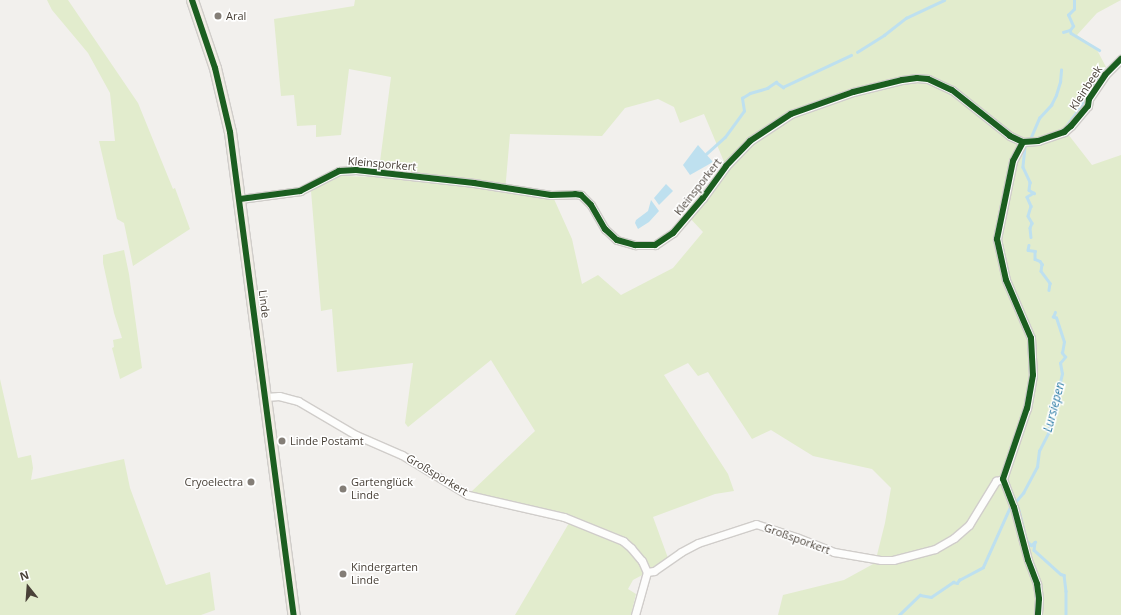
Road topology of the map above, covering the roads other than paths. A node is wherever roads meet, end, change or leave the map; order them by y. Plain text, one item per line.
1 (192, 0) edge
2 (1121, 59) edge
3 (1023, 142) junction
4 (240, 199) junction
5 (266, 397) junction
6 (1004, 479) junction
7 (647, 572) junction
8 (294, 615) edge
9 (635, 615) edge
10 (1038, 615) edge

1 - 4 main road, Linde
2 - 3 street, Kleinbeek
3 - 4 street, Kleinsporkert
3 - 6 street
4 - 5 main road, Linde
5 - 7 street, Großsporkert
5 - 8 main road, Linde
6 - 7 street, Großsporkert
6 - 10 street
7 - 9 street

